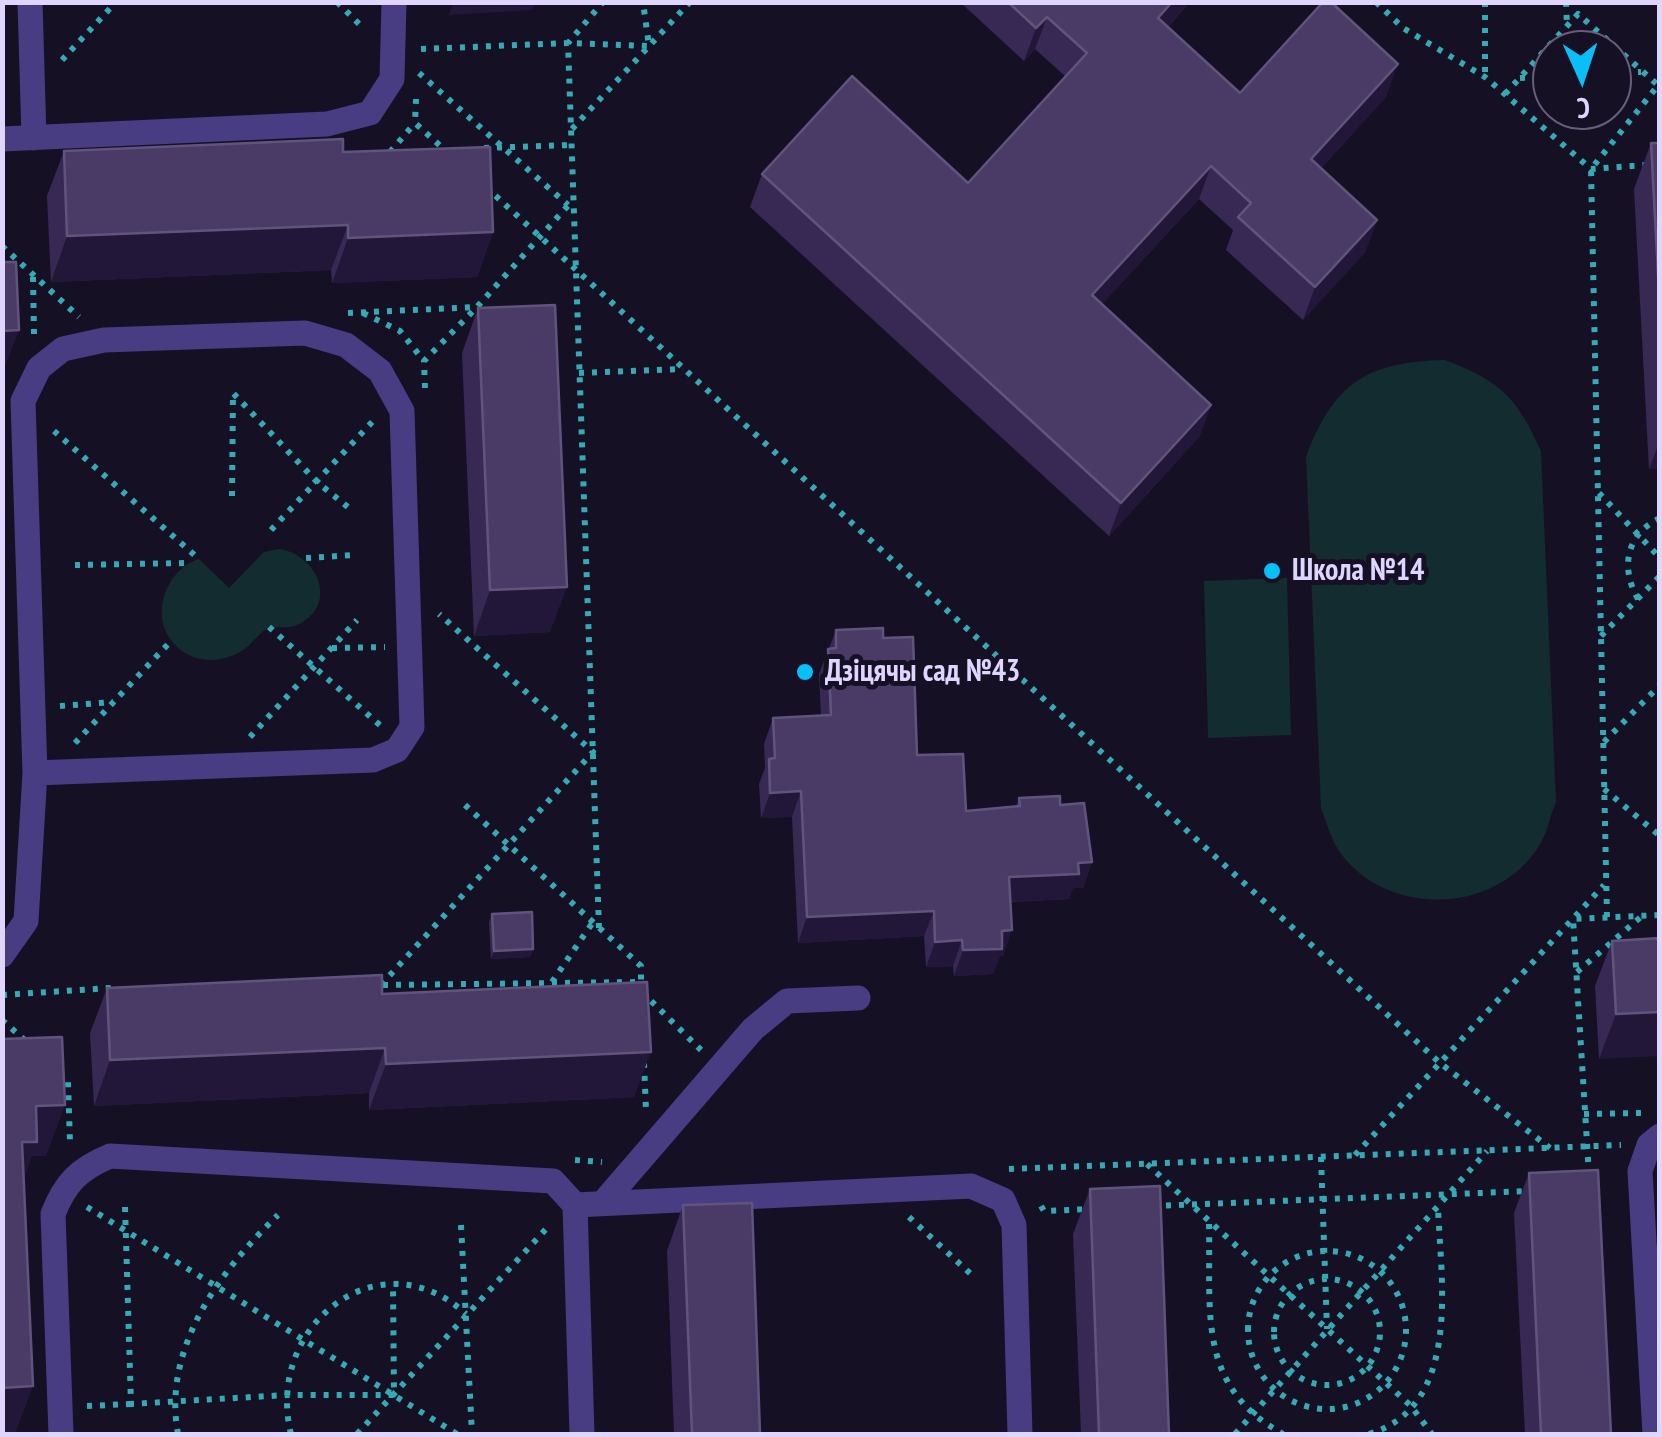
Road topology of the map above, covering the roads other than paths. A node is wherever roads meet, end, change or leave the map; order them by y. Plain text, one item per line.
1 (30, 2) edge
2 (394, 2) edge
3 (34, 138) junction
4 (2, 139) edge
5 (35, 773) junction
6 (2, 955) edge
7 (858, 998) dead end
8 (1660, 1136) edge
9 (603, 1203) junction
10 (575, 1205) junction
11 (61, 1434) edge
12 (582, 1434) edge
13 (1020, 1434) edge
14 (1655, 1434) edge

1 - 3 lane
2 - 3 lane
3 - 4 lane
5 - 5 lane
5 - 6 lane
7 - 9 lane
8 - 14 lane
9 - 10 lane
9 - 13 lane
10 - 11 lane
10 - 12 lane

